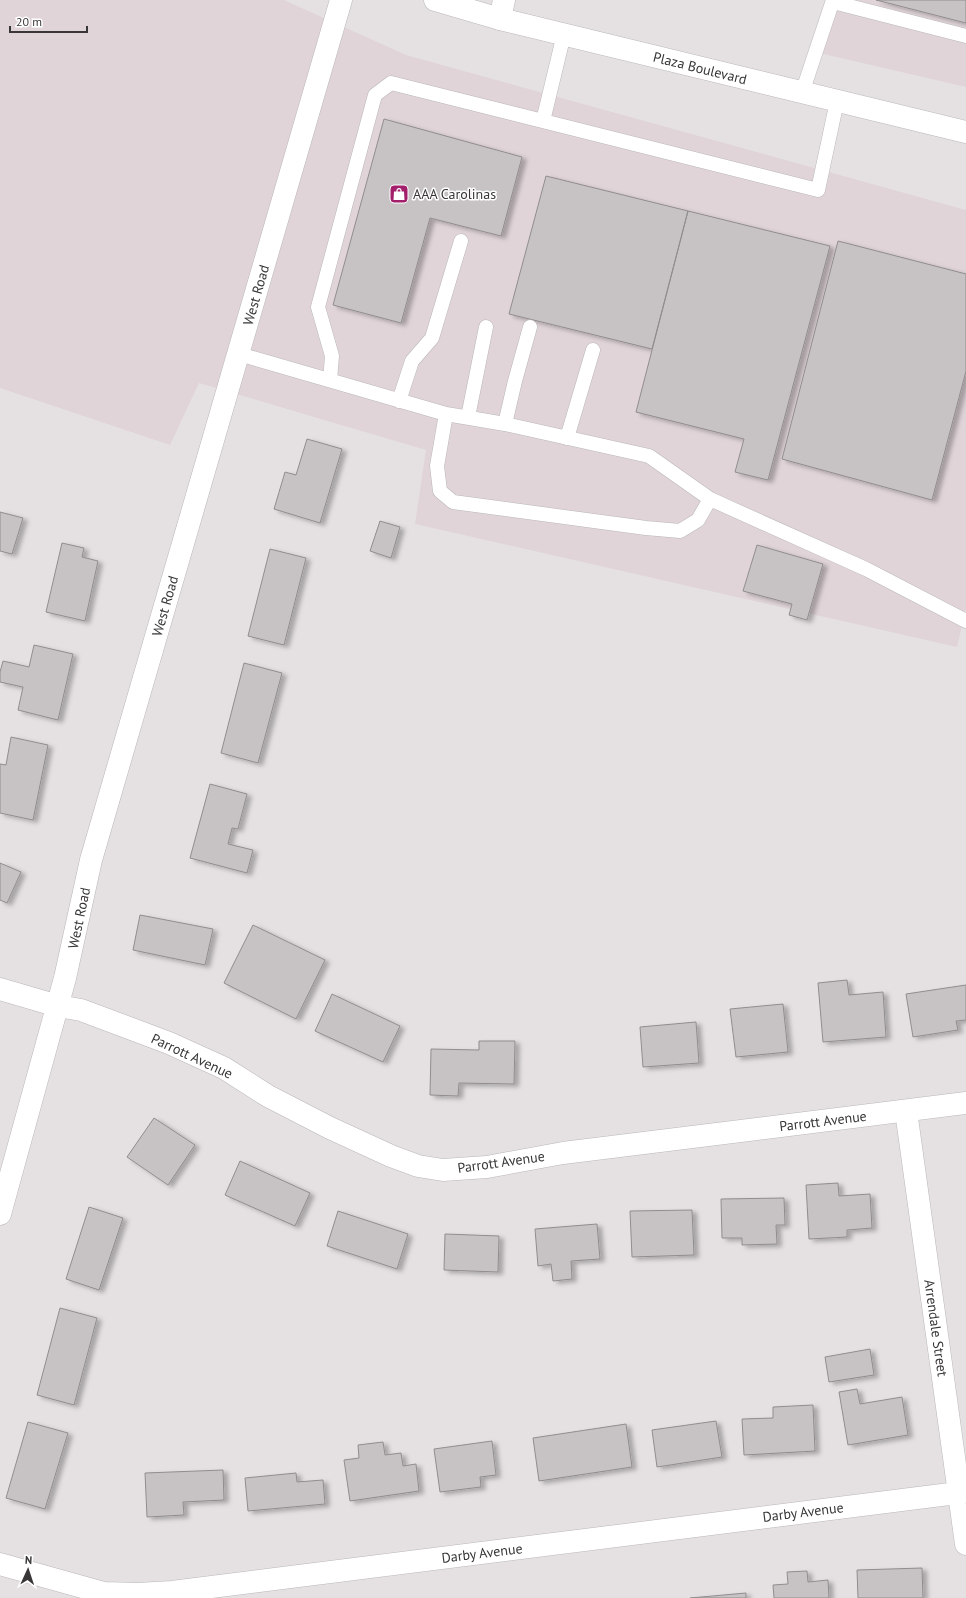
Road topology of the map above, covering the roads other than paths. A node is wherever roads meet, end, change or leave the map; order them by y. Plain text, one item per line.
1 (341, 0) edge
2 (435, 0) edge
3 (833, 1) edge
4 (502, 9) edge
5 (564, 34) junction
6 (966, 36) edge
7 (802, 93) junction
8 (837, 101) junction
9 (543, 121) junction
10 (966, 132) edge
11 (461, 241) dead end
12 (486, 327) dead end
13 (530, 327) dead end
14 (593, 350) dead end
15 (239, 354) junction
16 (330, 380) junction
17 (399, 401) junction
18 (446, 414) junction
19 (468, 418) junction
20 (506, 424) junction
21 (566, 438) junction
22 (710, 499) junction
23 (966, 621) edge
24 (0, 989) edge
25 (58, 1006) junction
26 (966, 1103) edge
27 (906, 1111) junction
28 (0, 1214) edge
29 (962, 1492) edge
30 (966, 1544) edge
31 (0, 1564) edge

1 - 15 street, West Road
2 - 4 street, Plaza Boulevard
3 - 6 lane
3 - 7 lane
4 - 5 street, Plaza Boulevard
5 - 7 street, Plaza Boulevard
5 - 9 lane
7 - 8 street, Plaza Boulevard
8 - 9 lane
8 - 10 street, Plaza Boulevard
9 - 16 lane
11 - 17 lane
12 - 19 lane
13 - 20 lane
14 - 21 lane
15 - 16 lane
15 - 25 street, West Road
16 - 17 lane
17 - 18 lane
18 - 19 lane
18 - 22 lane
19 - 20 lane
20 - 21 lane
21 - 22 lane
22 - 23 lane
24 - 25 street, Parrott Avenue
25 - 27 street, Parrott Avenue
25 - 28 street, West Road
26 - 27 street, Parrott Avenue
27 - 29 street, Arrendale Street
29 - 30 street, Arrendale Street
29 - 31 street, Darby Avenue

